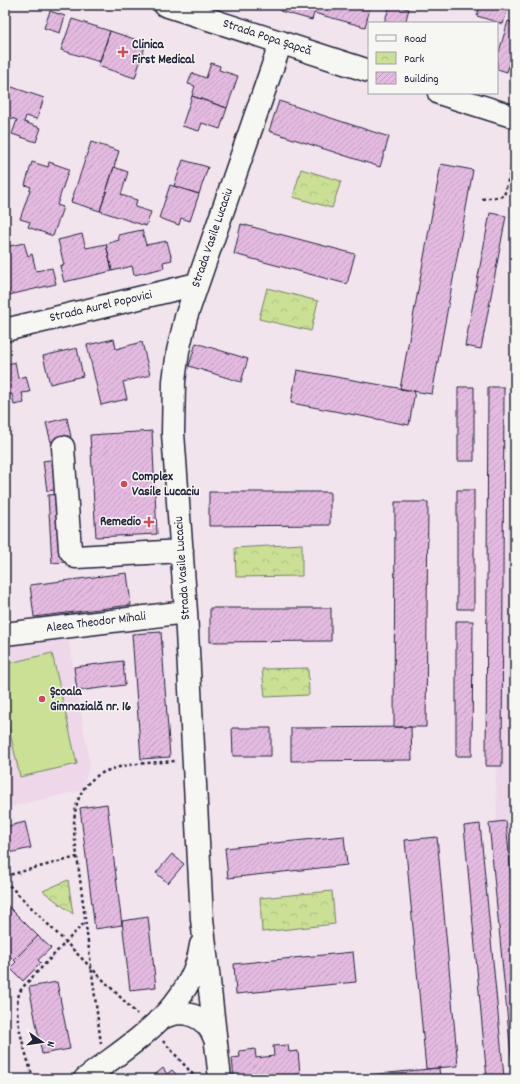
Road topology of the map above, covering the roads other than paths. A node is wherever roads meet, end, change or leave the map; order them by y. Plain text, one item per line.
1 (175, 7) edge
2 (281, 42) junction
3 (368, 71) edge
4 (442, 94) edge
5 (515, 117) edge
6 (197, 284) junction
7 (5, 330) edge
8 (62, 447) dead end
9 (182, 551) junction
10 (186, 612) junction
11 (5, 634) edge
12 (202, 919) junction
13 (155, 1024) junction
14 (216, 1044) junction
15 (85, 1079) edge
16 (220, 1079) edge

1 - 2 street, Strada Popa Șapcă
2 - 3 street, Strada Popa Șapcă
2 - 6 street, Strada Vasile Lucaciu
4 - 5 street
6 - 7 street, Strada Aurel Popovici
6 - 9 street, Strada Vasile Lucaciu
8 - 9 street
9 - 10 street, Strada Vasile Lucaciu
10 - 11 street, Aleea Theodor Mihali
10 - 12 street, Strada Vasile Lucaciu
12 - 13 street
12 - 14 street
13 - 14 street
13 - 15 street
14 - 16 street

